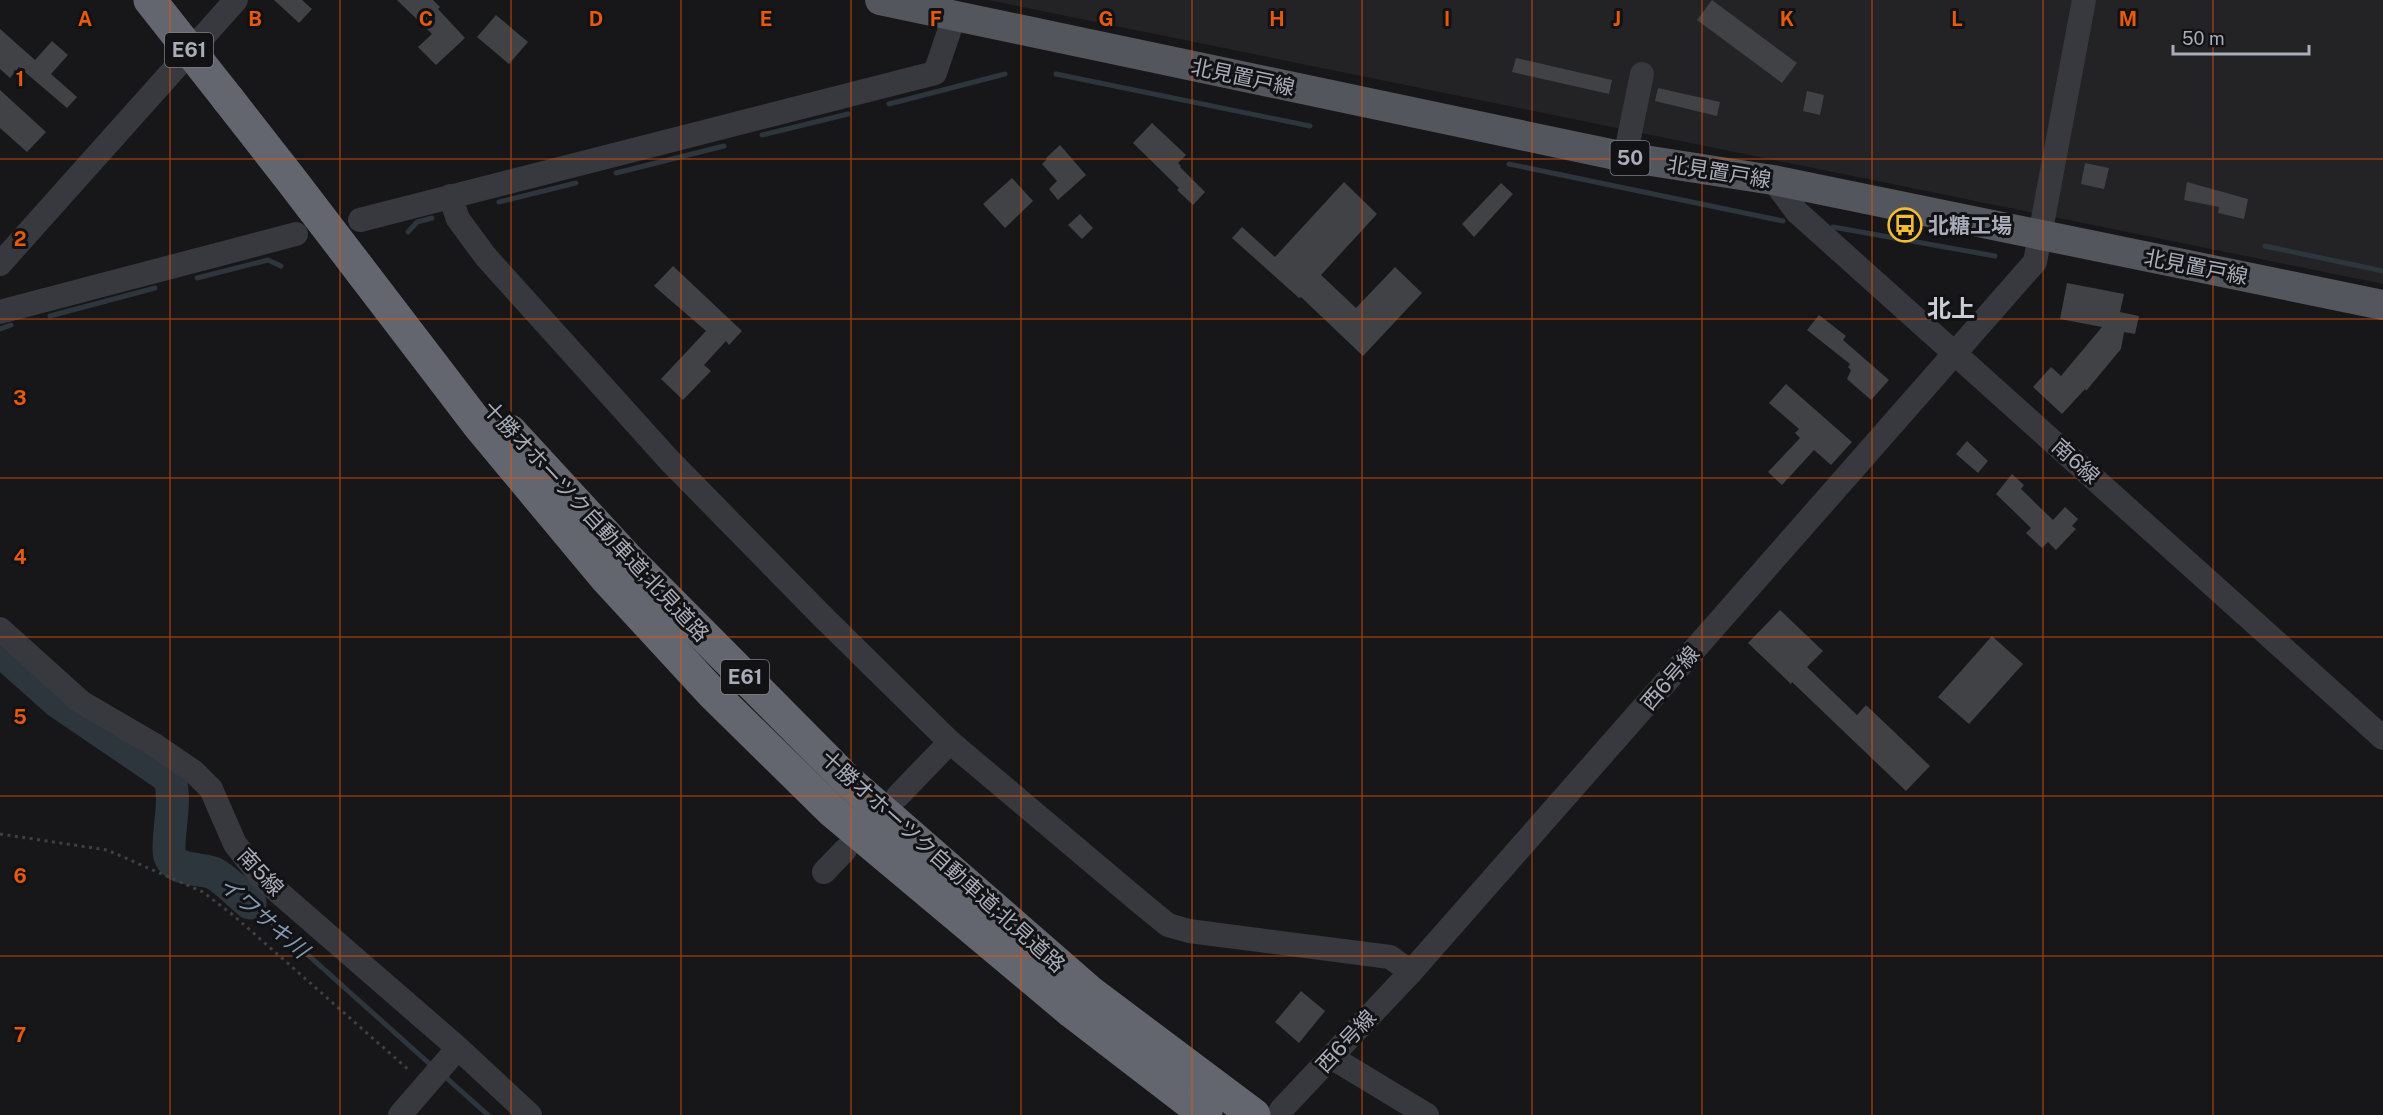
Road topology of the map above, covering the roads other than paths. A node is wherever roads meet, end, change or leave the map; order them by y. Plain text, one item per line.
1 (150, 0) edge
2 (236, 0) edge
3 (2084, 0) edge
4 (886, 1) edge
5 (954, 17) junction
6 (1642, 74) dead end
7 (1625, 157) junction
8 (1773, 180) junction
9 (292, 181) junction
10 (450, 196) junction
11 (360, 220) dead end
12 (296, 234) dead end
13 (2040, 236) junction
14 (0, 264) edge
15 (2383, 305) edge
16 (0, 312) edge
17 (1956, 353) junction
18 (0, 629) edge
19 (2383, 738) edge
20 (950, 742) junction
21 (898, 796) dead end
22 (845, 850) dead end
23 (824, 872) dead end
24 (1411, 972) junction
25 (1331, 1057) junction
26 (436, 1065) junction
27 (515, 1110) edge
28 (1268, 1112) edge
29 (400, 1115) edge
30 (1206, 1115) edge
31 (1427, 1115) edge

1 - 9 highway, 十勝オホーツク自動車道;北見道路 / E61, bridge
2 - 14 street
3 - 13 street, 西6号線
4 - 5 main road, 北見置戸線 / 50
5 - 7 main road, 北見置戸線 / 50
5 - 10 street
6 - 7 street
7 - 8 main road, 北見置戸線 / 50
8 - 13 main road, 北見置戸線 / 50
8 - 17 street, 南6線
9 - 28 highway, 十勝オホーツク自動車道;北見道路 / E61
9 - 30 highway, 十勝オホーツク自動車道;北見道路 / E61
10 - 11 street
10 - 20 street
12 - 16 street
13 - 15 main road, 北見置戸線 / 50
13 - 17 street, 西6号線
17 - 19 street, 南6線
17 - 24 street, 西6号線
18 - 26 street, 南5線
20 - 21 street
20 - 24 street
22 - 23 street
24 - 25 street, 西6号線
25 - 28 street, 西6号線
25 - 31 street
26 - 27 street, 南5線
26 - 29 street

